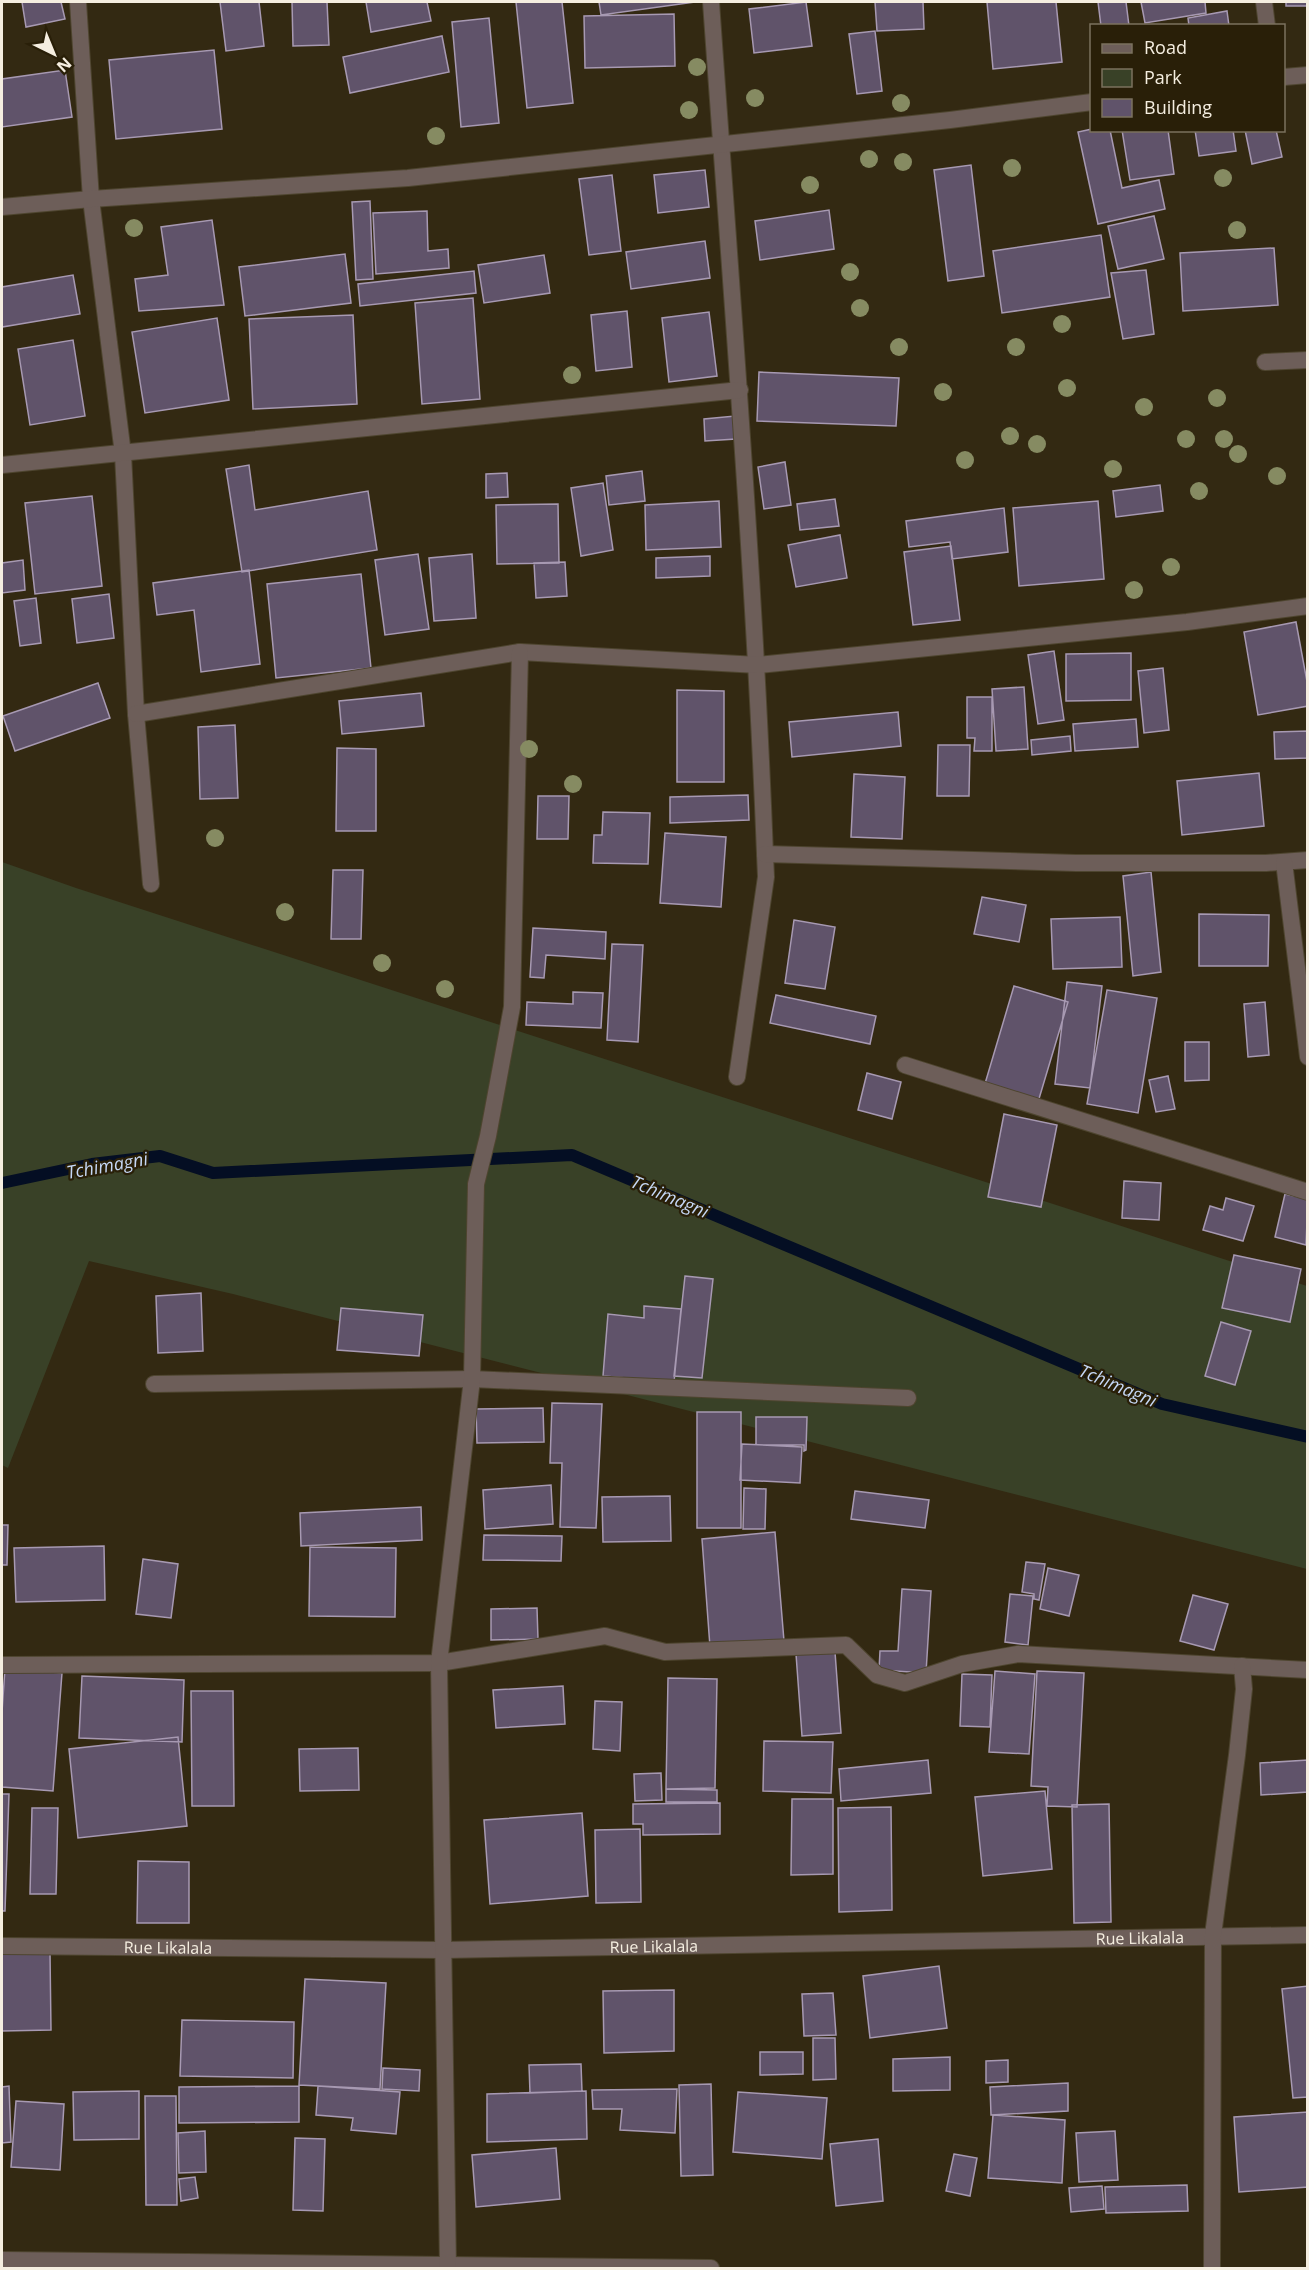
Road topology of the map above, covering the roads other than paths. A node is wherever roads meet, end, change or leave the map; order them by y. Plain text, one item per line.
1 (78, 2) edge
2 (711, 2) edge
3 (1264, 2) edge
4 (1267, 24) edge
5 (1308, 75) edge
6 (1285, 77) edge
7 (1090, 102) edge
8 (721, 144) junction
9 (91, 199) junction
10 (2, 207) edge
11 (1308, 360) edge
12 (1265, 362) dead end
13 (740, 390) junction
14 (123, 454) junction
15 (2, 465) edge
16 (1308, 606) edge
17 (520, 652) junction
18 (758, 665) junction
19 (136, 714) junction
20 (765, 854) junction
21 (1308, 860) edge
22 (1284, 862) junction
23 (151, 884) dead end
24 (1308, 1057) edge
25 (905, 1065) dead end
26 (737, 1077) dead end
27 (1308, 1192) edge
28 (472, 1379) junction
29 (154, 1384) dead end
30 (908, 1398) dead end
31 (439, 1663) junction
32 (2, 1665) edge
33 (1242, 1666) junction
34 (1308, 1670) edge
35 (1213, 1935) junction
36 (1308, 1935) edge
37 (2, 1946) edge
38 (443, 1950) junction
39 (2, 2259) edge
40 (448, 2266) edge
41 (711, 2268) edge
42 (1212, 2268) edge

1 - 9 street
2 - 8 street
3 - 4 street
5 - 6 street
7 - 8 street
8 - 9 street
8 - 13 street
9 - 10 street
9 - 14 street
11 - 12 street
13 - 14 street
13 - 18 street
14 - 15 street
14 - 19 street
16 - 18 street
17 - 18 street
17 - 19 street
17 - 28 street
18 - 20 street
19 - 23 street
20 - 22 street
20 - 26 street
21 - 22 street
22 - 24 street
25 - 27 street
28 - 29 street
28 - 30 street
28 - 31 street
31 - 32 street
31 - 33 street
31 - 38 street
33 - 34 street
33 - 35 street
35 - 36 street, Rue Likalala
35 - 38 street, Rue Likalala
35 - 42 street
37 - 38 street, Rue Likalala
38 - 40 street
39 - 40 street
40 - 41 street

